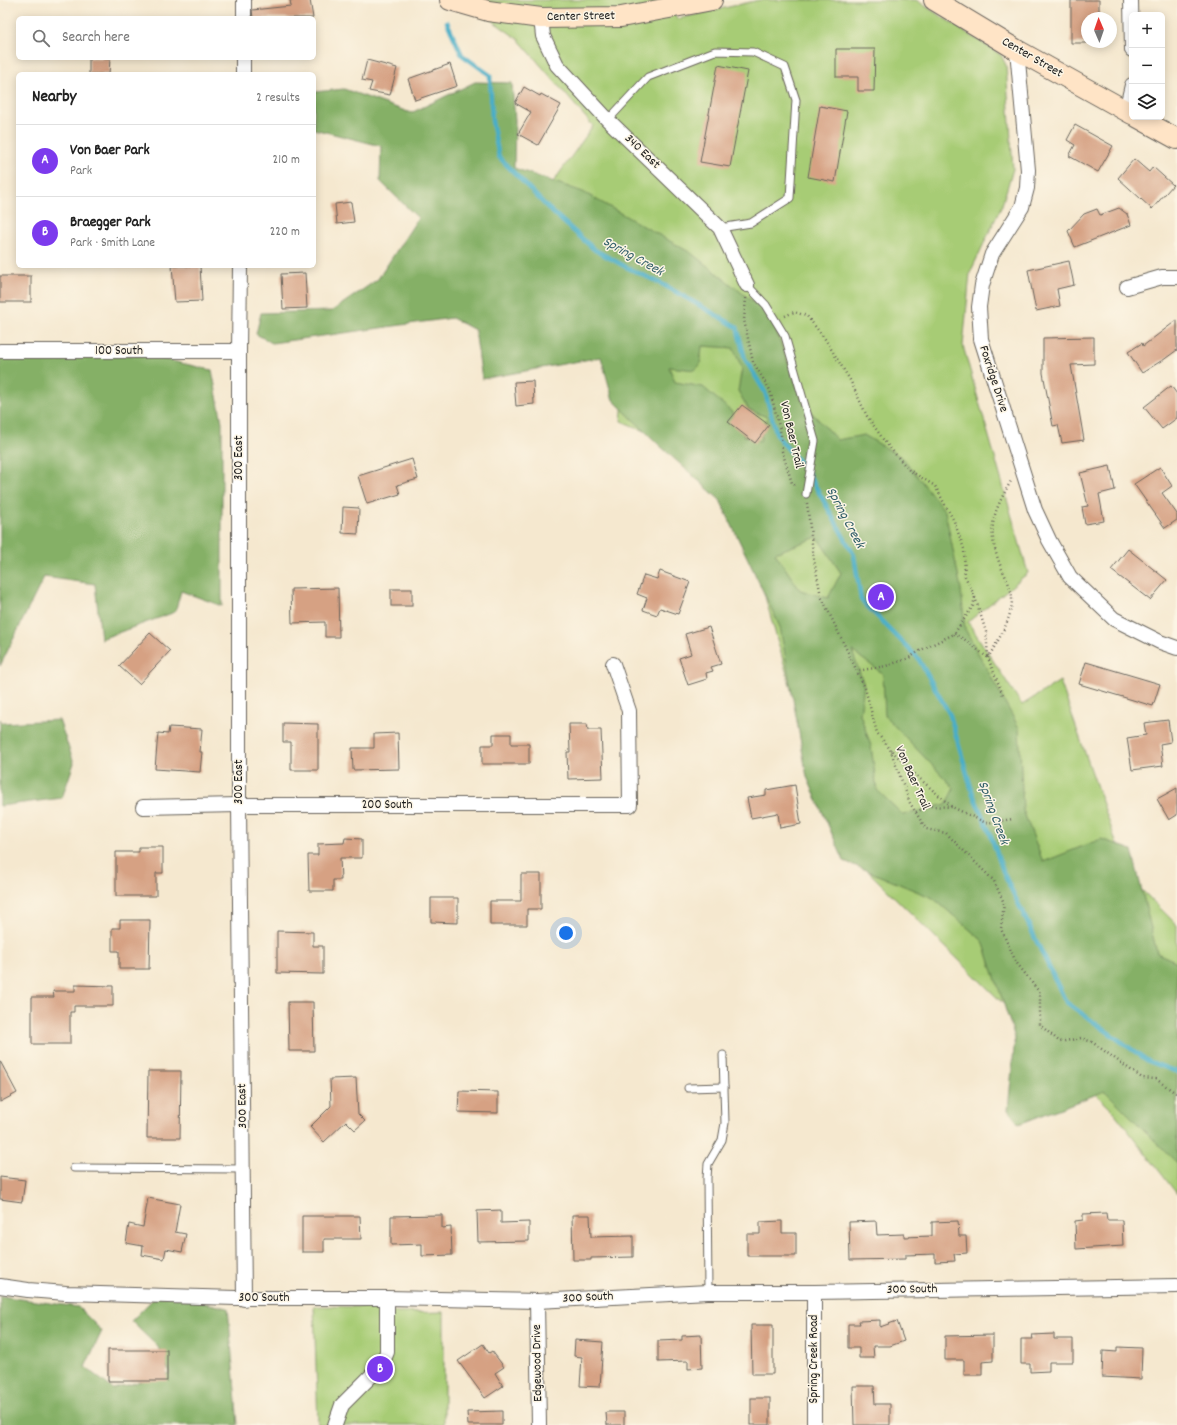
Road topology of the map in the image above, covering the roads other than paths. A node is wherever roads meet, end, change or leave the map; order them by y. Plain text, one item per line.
1 (244, 0) edge
2 (450, 0) edge
3 (708, 0) edge
4 (934, 0) edge
5 (1131, 0) edge
6 (244, 16) edge
7 (541, 18) junction
8 (1132, 48) edge
9 (1017, 50) junction
10 (243, 60) edge
11 (243, 72) edge
12 (1129, 112) edge
13 (608, 120) junction
14 (1143, 120) edge
15 (1177, 139) edge
16 (720, 228) junction
17 (240, 268) edge
18 (1177, 278) edge
19 (747, 285) joint
20 (1127, 287) dead end
21 (0, 351) edge
22 (239, 351) junction
23 (806, 494) road end
24 (1177, 648) edge
25 (613, 664) dead end
26 (239, 805) junction
27 (143, 808) dead end
28 (723, 1055) dead end
29 (724, 1087) junction
30 (688, 1088) dead end
31 (74, 1168) dead end
32 (244, 1169) junction
33 (0, 1286) edge
34 (1177, 1286) edge
35 (708, 1292) junction
36 (814, 1292) junction
37 (387, 1298) junction
38 (244, 1299) junction
39 (537, 1301) junction
40 (335, 1425) edge
41 (540, 1425) edge
42 (814, 1425) edge

1 - 6 street
2 - 7 street, Center Street
3 - 7 street, Center Street
4 - 9 street, Center Street
5 - 8 street
7 - 13 street, 340 East
9 - 12 street, Center Street
9 - 24 street, Foxridge Drive
10 - 11 street
13 - 16 street, 340 East
13 - 16 lane
14 - 15 street, Center Street
16 - 19 street, 340 East
17 - 22 street, 300 East
18 - 20 street
19 - 23 lane
21 - 22 street, 100 South
22 - 26 street, 300 East
25 - 26 street, 200 South
26 - 27 street, 200 South
26 - 32 street, 300 East
28 - 29 lane
29 - 30 lane
29 - 35 lane
31 - 32 lane
32 - 38 street, 300 East
33 - 38 street, 300 South
34 - 36 street, 300 South
35 - 36 street, 300 South
35 - 39 street, 300 South
36 - 42 street, Spring Creek Road
37 - 38 street, 300 South
37 - 39 street, 300 South
37 - 40 street
39 - 41 street, Edgewood Drive

